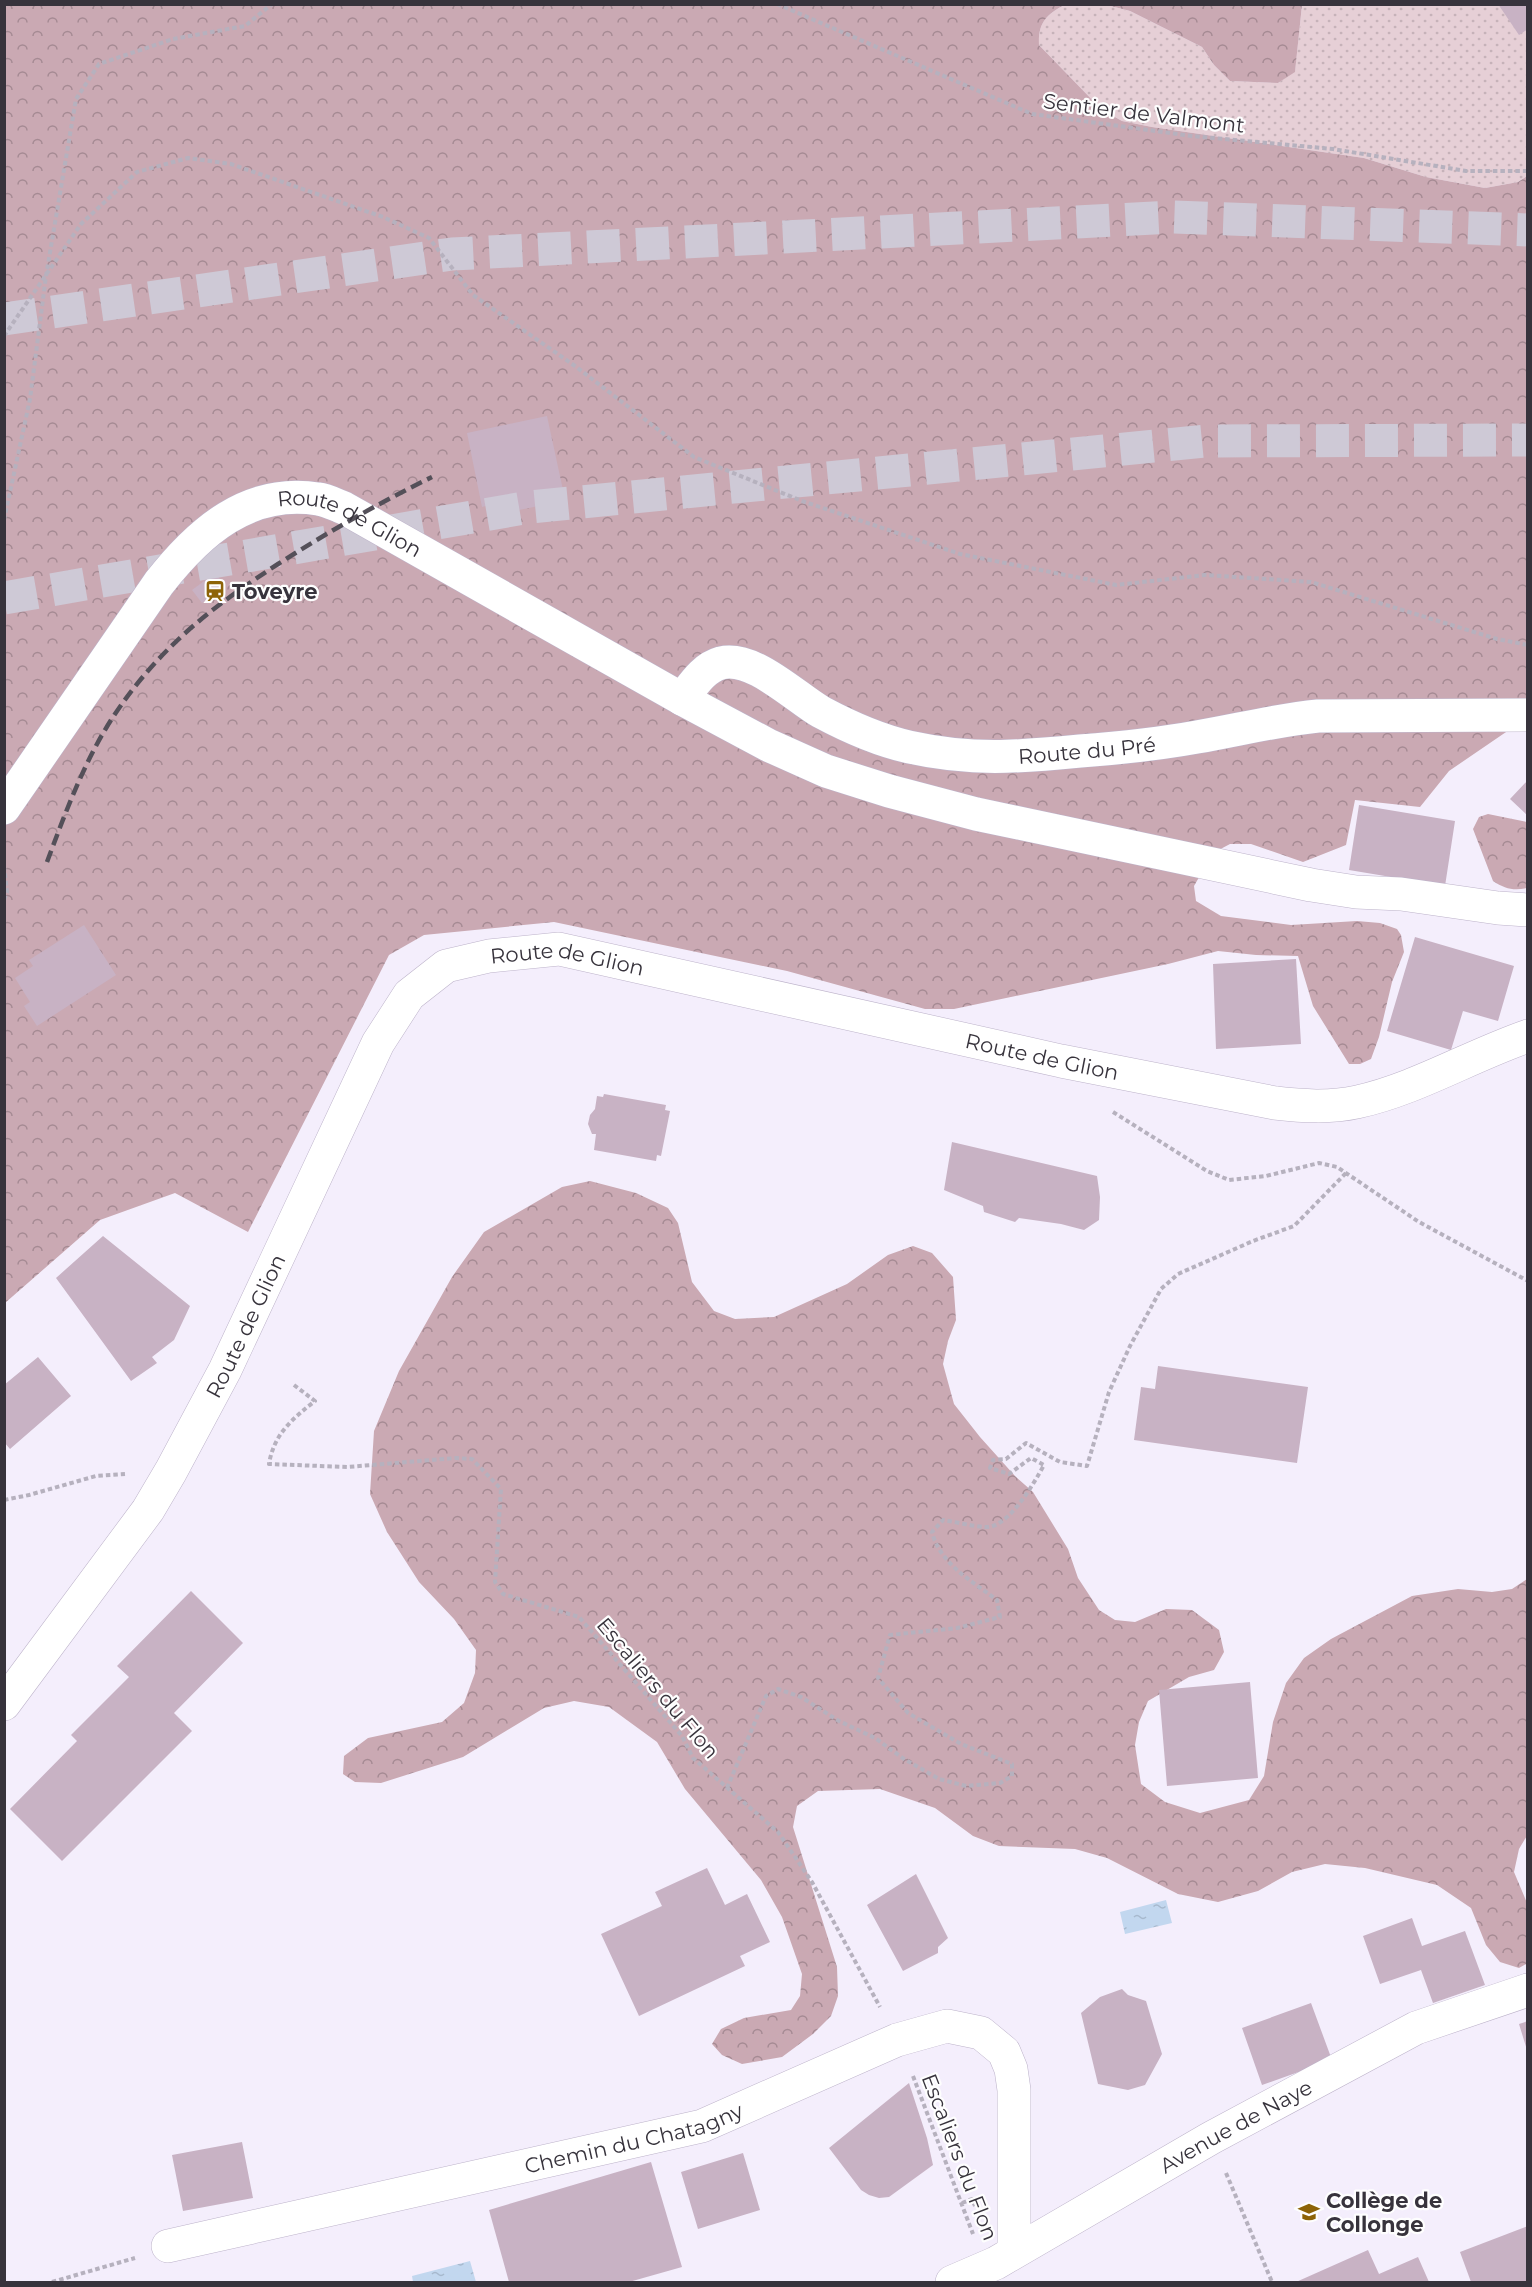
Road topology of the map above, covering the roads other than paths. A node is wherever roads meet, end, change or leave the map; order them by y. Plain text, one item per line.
1 (682, 699) junction
2 (1527, 715) edge
3 (4, 808) edge
4 (1527, 910) edge
5 (1527, 1036) edge
6 (4, 1704) edge
7 (1527, 1990) edge
8 (168, 2246) road end
9 (1014, 2251) junction
10 (952, 2283) edge

1 - 2 street, Route du Pré
1 - 3 street, Route de Glion
1 - 4 street, Route de Glion
5 - 6 street, Route de Glion
7 - 9 street, Avenue de Naye
8 - 9 street, Chemin du Chatagny
9 - 10 street, Avenue de Naye

